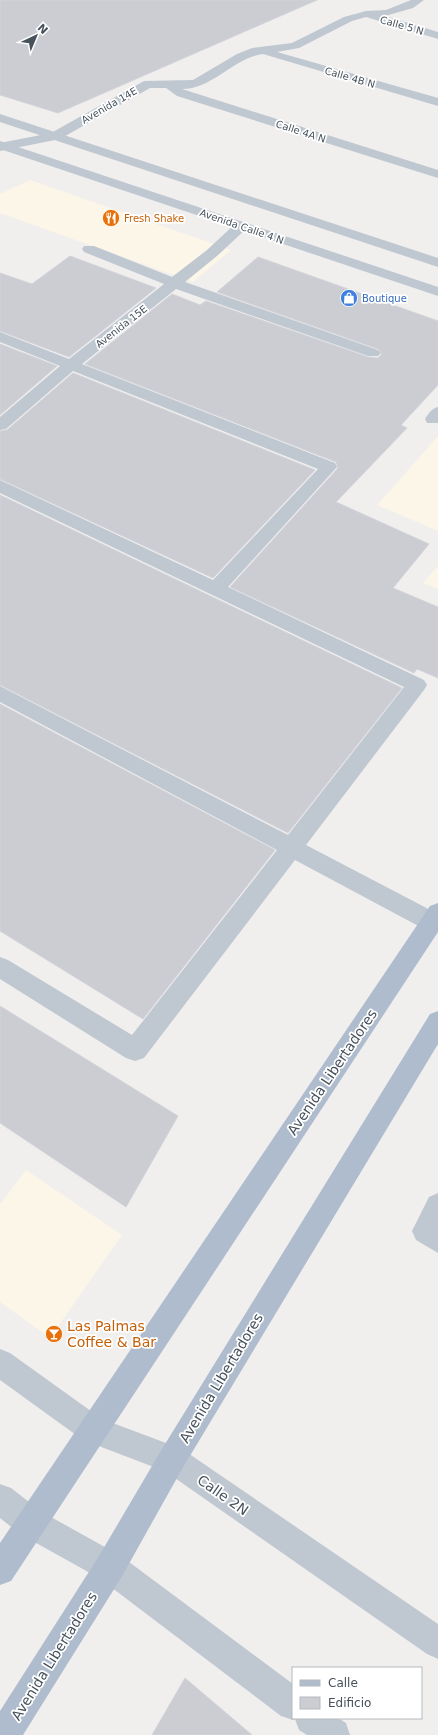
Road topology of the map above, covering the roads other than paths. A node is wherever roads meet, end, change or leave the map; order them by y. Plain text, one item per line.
1 (418, 0) edge
2 (366, 14) junction
3 (438, 36) edge
4 (263, 51) junction
5 (161, 84) junction
6 (438, 102) edge
7 (0, 118) edge
8 (55, 136) junction
9 (1, 146) edge
10 (438, 174) edge
11 (241, 226) junction
12 (89, 249) dead end
13 (438, 263) edge
14 (174, 283) junction
15 (438, 292) edge
16 (0, 337) edge
17 (373, 352) dead end
18 (71, 365) junction
19 (0, 425) edge
20 (0, 486) edge
21 (215, 589) junction
22 (0, 693) edge
23 (292, 849) junction
24 (435, 917) edge
25 (0, 967) edge
26 (438, 1022) edge
27 (438, 1206) edge
28 (438, 1240) edge
29 (0, 1363) edge
30 (93, 1430) junction
31 (172, 1459) junction
32 (0, 1499) edge
33 (31, 1523) junction
34 (110, 1567) junction
35 (0, 1570) edge
36 (438, 1643) edge
37 (292, 1703) edge
38 (312, 1719) edge
39 (4, 1735) edge
40 (334, 1735) edge

1 - 2 street, Avenida 14E
2 - 3 street, Calle 5 N
2 - 4 street, Avenida 14E
4 - 5 street, Avenida 14E
4 - 6 street, Calle 4B N
5 - 8 street, Avenida 14E
5 - 10 street, Calle 4A N
7 - 8 street
8 - 9 street, Avenida 14E
8 - 13 street
9 - 11 street, Avenida Calle 4 N
11 - 14 street, Avenida 15E
11 - 15 street, Avenida Calle 4 N
12 - 14 street
14 - 17 street
14 - 18 street, Avenida 15E
16 - 18 street
18 - 19 street, Avenida 15E
18 - 21 street
20 - 21 street
21 - 23 street
22 - 23 street
23 - 24 street
23 - 25 street
24 - 30 main road, Avenida Libertadores
26 - 31 main road, Avenida Libertadores
27 - 28 street
29 - 30 street, Calle 2N
30 - 31 street, Calle 2N
30 - 33 main road, Avenida Libertadores
31 - 34 main road, Avenida Libertadores
31 - 36 street, Calle 2N
32 - 33 street
33 - 34 street
33 - 35 main road, Avenida Libertadores
34 - 37 street
34 - 39 main road, Avenida Libertadores
38 - 40 street

